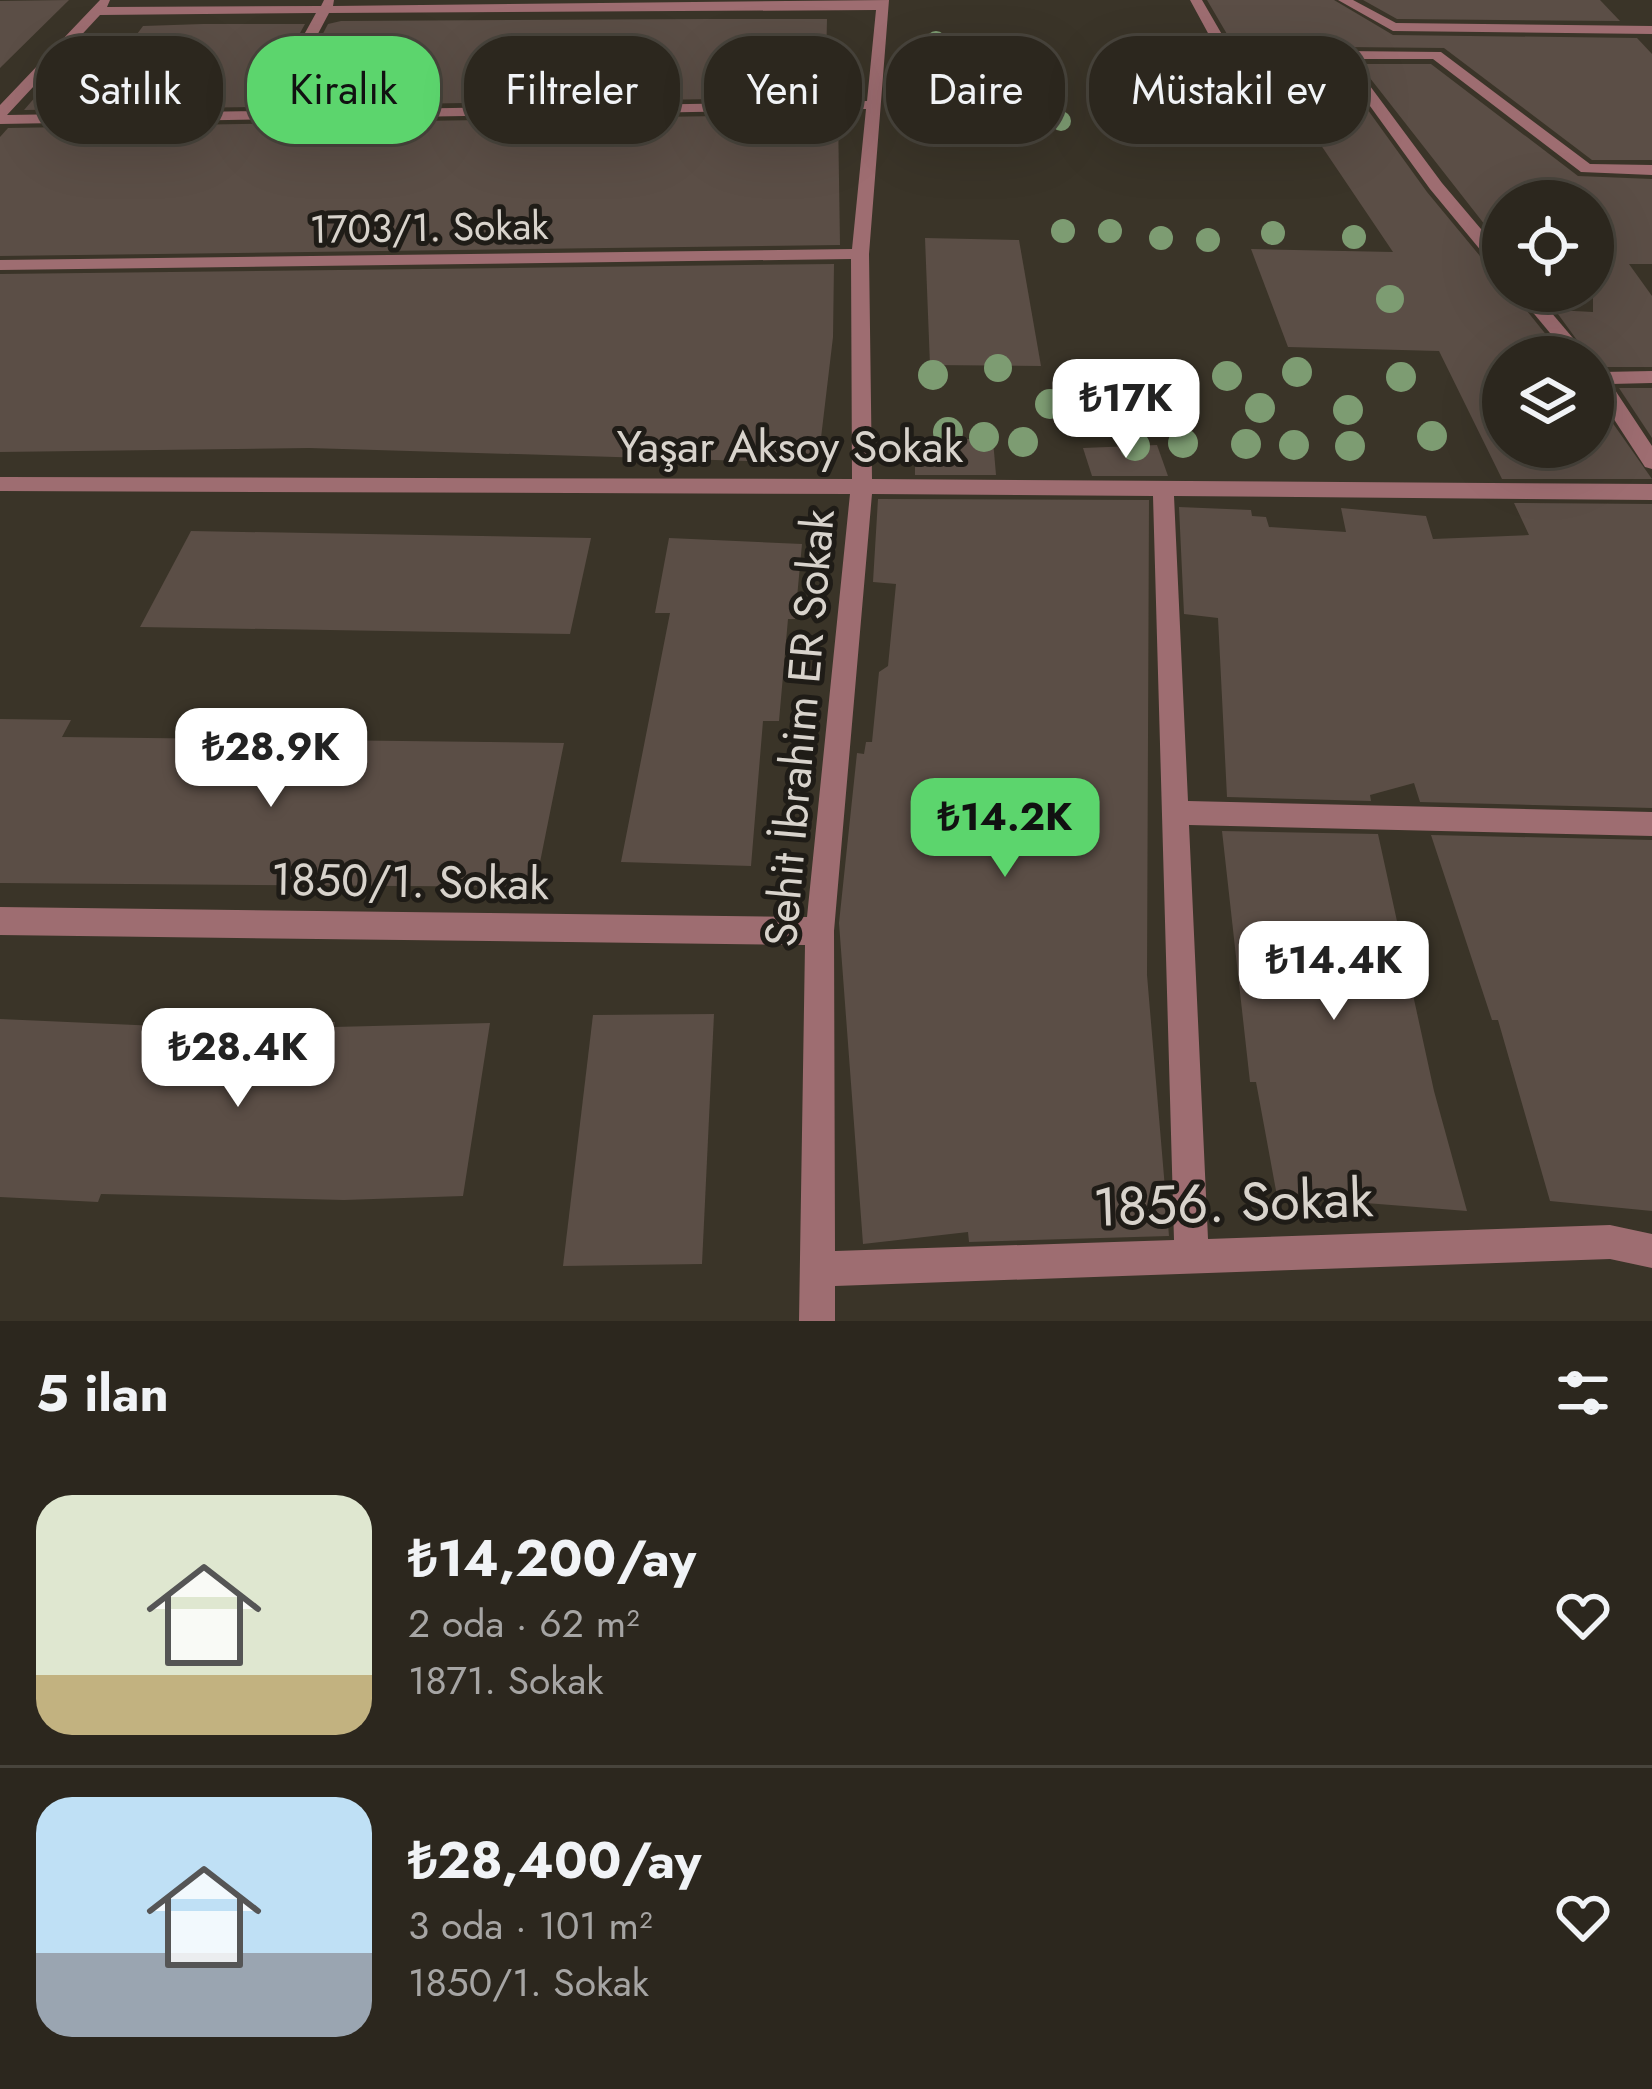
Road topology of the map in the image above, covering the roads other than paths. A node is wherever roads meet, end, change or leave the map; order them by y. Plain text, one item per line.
1 (1196, 0) edge
2 (1344, 0) edge
3 (882, 3) edge
4 (102, 5) edge
5 (327, 5) edge
6 (1393, 27) junction
7 (1652, 30) edge
8 (310, 36) edge
9 (1216, 36) edge
10 (1436, 55) junction
11 (1368, 56) edge
12 (1368, 93) edge
13 (871, 105) junction
14 (440, 114) edge
15 (0, 117) edge
16 (247, 117) edge
17 (1652, 170) edge
18 (1482, 241) edge
19 (860, 254) junction
20 (0, 265) edge
21 (1542, 312) edge
22 (1562, 336) edge
23 (1614, 376) edge
24 (1652, 377) edge
25 (1614, 404) edge
26 (1652, 462) edge
27 (862, 483) junction
28 (0, 484) edge
29 (1163, 491) junction
30 (1652, 492) edge
31 (1178, 813) junction
32 (1652, 824) edge
33 (0, 921) edge
34 (820, 931) junction
35 (1652, 1250) edge
36 (1192, 1255) junction
37 (815, 1268) junction
38 (818, 1321) edge

1 - 9 street
2 - 6 street
3 - 5 street
3 - 13 street, Sehit İbrahim ER Sokak
4 - 5 street
4 - 15 street
5 - 8 street
6 - 7 street
6 - 10 street
10 - 11 street
10 - 17 street
12 - 18 street
13 - 14 street
13 - 19 street, Sehit İbrahim ER Sokak
15 - 16 street
19 - 20 street, 1703/1. Sokak
19 - 27 street, Sehit İbrahim ER Sokak
21 - 22 street
23 - 24 street
25 - 26 street
27 - 28 street, Yaşar Aksoy Sokak
27 - 29 street, Yaşar Aksoy Sokak
27 - 34 street, Sehit İbrahim ER Sokak
29 - 30 street, Yaşar Aksoy Sokak
29 - 31 street
31 - 32 street
31 - 36 street
33 - 34 street, 1850/1. Sokak
34 - 37 street, Sehit İbrahim ER Sokak
35 - 36 street, 1856. Sokak
36 - 37 street, 1856. Sokak
37 - 38 street, Sehit İbrahim ER Sokak

